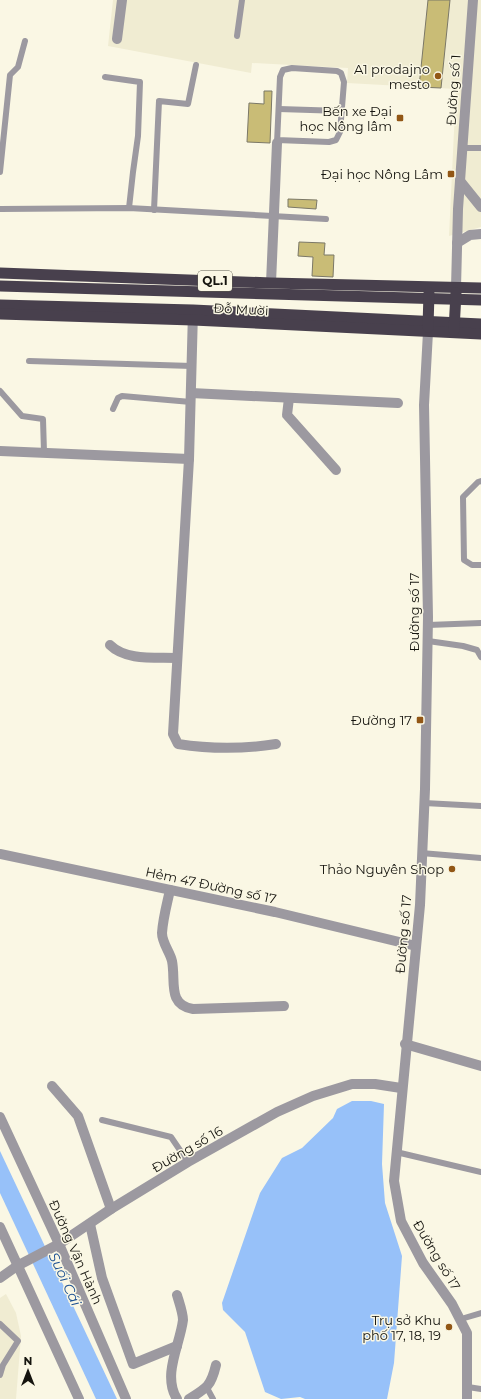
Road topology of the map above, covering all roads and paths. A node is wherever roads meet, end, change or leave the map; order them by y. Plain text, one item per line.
1 (122, 0) edge
2 (242, 0) edge
3 (473, 0) edge
4 (237, 36) dead end
5 (117, 39) dead end
6 (25, 41) dead end
7 (196, 65) dead end
8 (105, 77) dead end
9 (278, 109) junction
10 (342, 111) junction
11 (277, 142) junction
12 (462, 148) junction
13 (481, 148) edge
14 (0, 172) edge
15 (460, 181) junction
16 (481, 207) edge
17 (0, 208) edge
18 (129, 208) junction
19 (154, 210) junction
20 (274, 216) junction
21 (326, 219) dead end
22 (481, 234) edge
23 (457, 243) junction
24 (0, 273) edge
25 (271, 283) junction
26 (456, 283) junction
27 (0, 286) edge
28 (481, 288) edge
29 (429, 293) junction
30 (455, 300) junction
31 (481, 300) edge
32 (0, 306) edge
33 (0, 314) edge
34 (193, 315) junction
35 (481, 324) edge
36 (428, 327) junction
37 (454, 328) junction
38 (481, 334) edge
39 (29, 361) dead end
40 (192, 366) junction
41 (0, 391) edge
42 (191, 398) junction
43 (289, 398) junction
44 (398, 403) dead end
45 (113, 409) dead end
46 (0, 451) edge
47 (44, 452) junction
48 (189, 459) junction
49 (336, 470) dead end
50 (481, 481) edge
51 (481, 565) edge
52 (481, 623) edge
53 (428, 625) junction
54 (428, 641) junction
55 (110, 645) dead end
56 (481, 656) edge
57 (177, 658) junction
58 (276, 744) dead end
59 (424, 803) junction
60 (481, 806) edge
61 (421, 853) junction
62 (0, 854) edge
63 (481, 858) edge
64 (170, 890) junction
65 (416, 946) junction
66 (284, 1006) dead end
67 (405, 1044) junction
68 (481, 1066) edge
69 (52, 1086) dead end
70 (402, 1088) junction
71 (0, 1116) edge
72 (102, 1120) dead end
73 (396, 1152) junction
74 (188, 1162) junction
75 (481, 1172) edge
76 (111, 1208) junction
77 (90, 1224) junction
78 (0, 1227) edge
79 (55, 1246) junction
80 (22, 1263) junction
81 (0, 1278) edge
82 (177, 1295) dead end
83 (481, 1313) edge
84 (461, 1319) junction
85 (0, 1324) edge
86 (177, 1346) junction
87 (216, 1365) dead end
88 (0, 1375) edge
89 (468, 1387) junction
90 (207, 1388) junction
91 (481, 1389) edge
92 (79, 1399) edge
93 (126, 1399) edge
94 (177, 1399) edge
95 (189, 1399) edge
96 (213, 1399) edge
97 (467, 1399) edge

1 - 5 street
2 - 4 lane
3 - 12 street, Đường số 1
6 - 14 lane
7 - 19 lane
8 - 18 lane
9 - 10 lane
9 - 10 lane
9 - 11 lane
10 - 11 lane
11 - 20 street
12 - 13 lane
12 - 15 street, Đường số 1
15 - 16 street
15 - 23 street, Đường số 1
17 - 18 lane
18 - 19 lane
19 - 20 lane
20 - 21 lane
20 - 25 street
22 - 23 street
23 - 26 street, Đường số 1
24 - 25 highway, Đỗ Mười / QL.1
25 - 29 highway, Đỗ Mười / QL.1
26 - 28 highway, Đỗ Mười / QL.1
26 - 29 highway, Đỗ Mười / QL.1
26 - 30 highway
27 - 29 highway, Đỗ Mười / QL.1
29 - 30 highway, Đỗ Mười / QL.1
29 - 36 highway
30 - 31 highway, Đỗ Mười / QL.1
30 - 37 highway
32 - 34 highway, Đỗ Mười / QL.1
33 - 34 highway, Đỗ Mười / QL.1
34 - 36 highway, Đỗ Mười / QL.1
34 - 40 street
35 - 37 highway, Đỗ Mười / QL.1
36 - 37 highway, Đỗ Mười / QL.1
36 - 53 street, Đường số 17
37 - 38 highway, Đỗ Mười / QL.1
39 - 40 lane
40 - 42 street
41 - 47 lane
42 - 43 street
42 - 45 lane
42 - 48 street
43 - 44 street
43 - 49 street
46 - 47 street
47 - 48 street
48 - 57 street
50 - 51 lane
52 - 53 lane
53 - 54 street, Đường số 17
54 - 56 lane
54 - 59 street, Đường số 17
55 - 57 street
57 - 58 street
59 - 60 lane
59 - 61 street, Đường số 17
61 - 63 lane
61 - 65 street, Đường số 17
62 - 64 street, Hẻm 47 Đường số 17
64 - 65 street, Hẻm 47 Đường số 17
64 - 66 street
65 - 67 street, Đường số 17
67 - 68 street
67 - 70 street, Đường số 17
69 - 76 street
70 - 73 street, Đường số 17
70 - 74 street, Đường số 16
71 - 79 street, Đường Vận Hành
72 - 74 lane
73 - 75 lane
73 - 84 street, Đường số 17
74 - 76 street, Đường số 16
76 - 77 street, Đường số 16
77 - 79 street, Đường số 16
77 - 86 street
78 - 80 street
79 - 80 street, Đường số 16
79 - 93 street, Đường Vận Hành
80 - 81 street, Đường số 16
80 - 92 street
82 - 86 street
83 - 84 lane
84 - 89 street, Đường số 17
85 - 88 lane
86 - 94 street
87 - 90 street
89 - 91 lane
89 - 97 street, Đường số 17
90 - 95 street
90 - 96 lane

